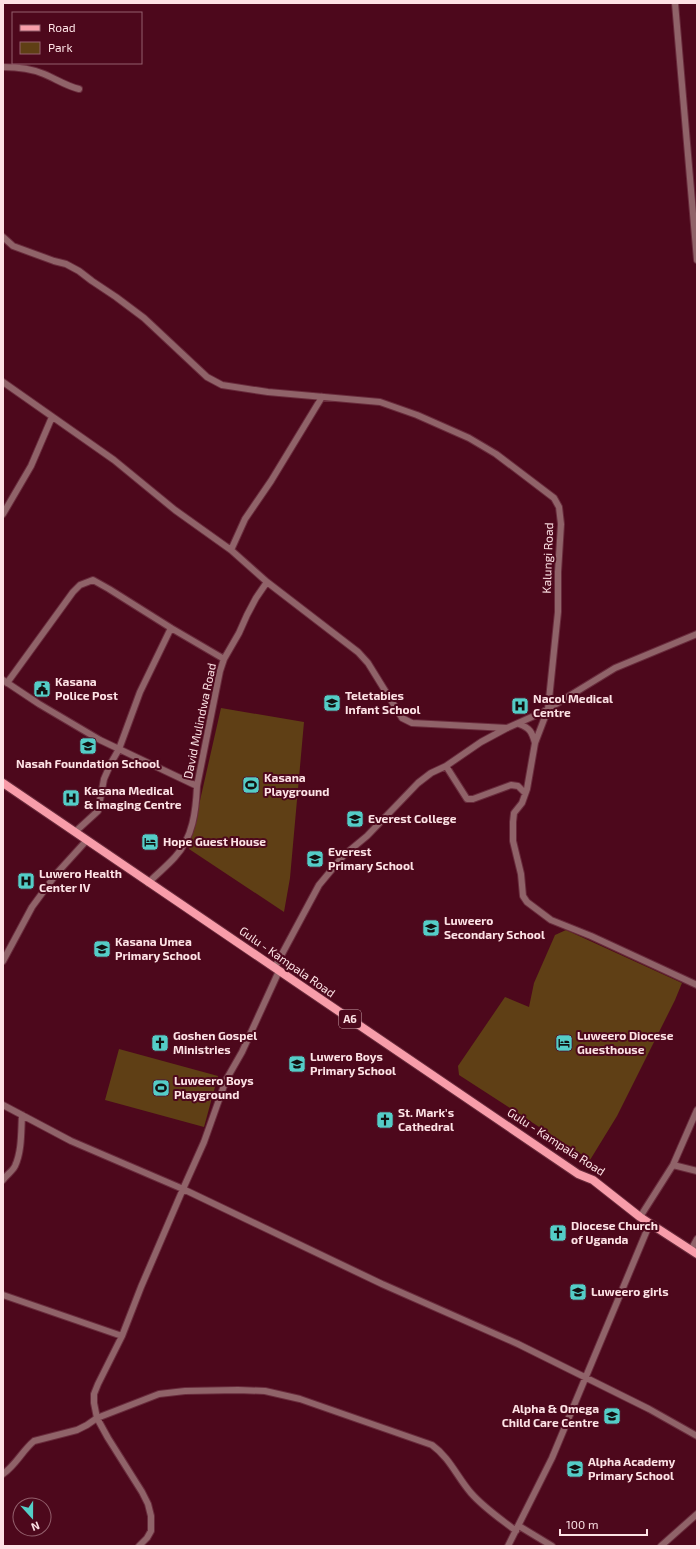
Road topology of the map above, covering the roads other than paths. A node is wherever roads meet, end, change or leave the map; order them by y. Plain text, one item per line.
1 (675, 3) edge
2 (3, 67) edge
3 (79, 89) dead end
4 (3, 238) edge
5 (697, 260) edge
6 (3, 382) edge
7 (322, 397) junction
8 (52, 417) junction
9 (3, 514) edge
10 (231, 550) junction
11 (267, 582) junction
12 (170, 628) junction
13 (697, 634) edge
14 (224, 659) junction
15 (5, 681) edge
16 (548, 708) junction
17 (519, 724) junction
18 (507, 728) junction
19 (535, 743) junction
20 (119, 750) junction
21 (446, 766) junction
22 (3, 783) edge
23 (197, 786) junction
24 (525, 793) junction
25 (75, 832) junction
26 (87, 840) junction
27 (148, 883) junction
28 (3, 961) edge
29 (277, 969) junction
30 (697, 985) edge
31 (3, 1105) edge
32 (697, 1110) edge
33 (22, 1115) junction
34 (674, 1165) junction
35 (697, 1171) edge
36 (3, 1180) edge
37 (182, 1189) junction
38 (640, 1217) junction
39 (650, 1222) junction
40 (697, 1239) edge
41 (694, 1252) edge
42 (3, 1295) edge
43 (122, 1336) junction
44 (586, 1377) junction
45 (97, 1418) junction
46 (697, 1436) edge
47 (3, 1474) edge
48 (697, 1514) edge
49 (517, 1528) junction
50 (139, 1546) edge
51 (508, 1546) edge
52 (552, 1546) edge
53 (662, 1546) edge

1 - 5 street
2 - 3 street
4 - 7 street, Kalungi Road
6 - 8 street
7 - 10 street
7 - 16 street, Kalungi Road
8 - 9 street
8 - 10 street
10 - 11 street
11 - 14 street, David Mulindwa Road
11 - 18 street
12 - 14 street
12 - 15 street
12 - 20 street
13 - 16 street
14 - 23 street, David Mulindwa Road
15 - 20 street
16 - 17 street
16 - 19 street, Kalungi Road
17 - 18 street
17 - 19 street
18 - 21 street
19 - 24 street, Kalungi Road
20 - 23 street
20 - 25 street
21 - 24 street
21 - 29 street
22 - 25 main road, Gulu - Kampala Road / A6
23 - 27 street, David Mulindwa Road
24 - 30 street, Kalungi Road
25 - 26 main road, Gulu - Kampala Road / A6
26 - 27 main road, Gulu - Kampala Road / A6
26 - 28 street
27 - 29 main road, Gulu - Kampala Road / A6
29 - 37 street
29 - 38 main road, Gulu - Kampala Road / A6
31 - 33 street
32 - 34 street
33 - 36 street
33 - 37 street
34 - 35 street
34 - 38 street
37 - 43 street
37 - 44 street
38 - 39 main road, Gulu - Kampala Road / A6
39 - 41 main road, Gulu - Kampala Road / A6
39 - 44 street
40 - 41 street
42 - 43 street
43 - 45 street
44 - 46 street
44 - 49 street
45 - 47 street
45 - 49 street
45 - 50 street
48 - 53 street
49 - 51 street
49 - 52 street

